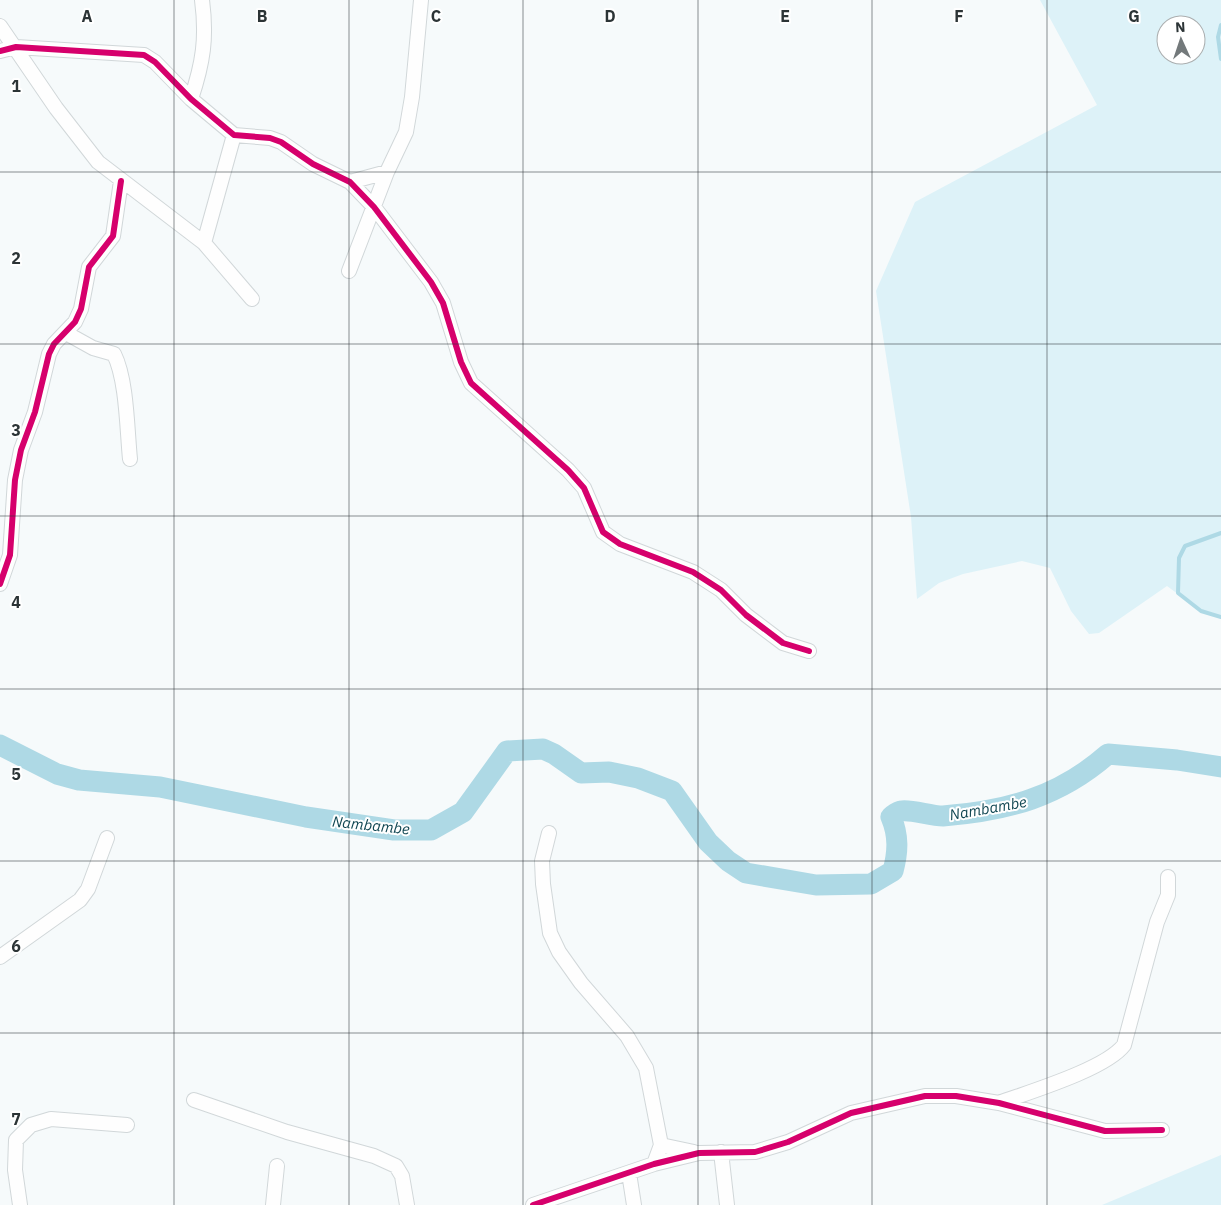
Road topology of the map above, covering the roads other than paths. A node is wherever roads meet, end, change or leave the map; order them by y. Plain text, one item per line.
1 (202, 0) edge
2 (421, 0) edge
3 (0, 26) edge
4 (16, 47) junction
5 (0, 51) edge
6 (191, 99) junction
7 (234, 135) junction
8 (387, 172) junction
9 (121, 181) junction
10 (350, 182) junction
11 (374, 208) junction
12 (204, 243) junction
13 (349, 271) dead end
14 (252, 299) dead end
15 (66, 333) junction
16 (130, 459) dead end
17 (0, 584) edge
18 (809, 651) dead end
19 (549, 833) dead end
20 (107, 838) dead end
21 (1168, 877) dead end
22 (0, 957) edge
23 (194, 1100) dead end
24 (999, 1103) junction
25 (127, 1125) dead end
26 (1162, 1130) dead end
27 (661, 1145) junction
28 (720, 1152) junction
29 (701, 1153) junction
30 (654, 1164) junction
31 (277, 1166) dead end
32 (723, 1172) junction
33 (629, 1173) junction
34 (20, 1205) edge
35 (273, 1205) edge
36 (407, 1205) edge
37 (533, 1205) edge
38 (634, 1205) edge
39 (727, 1205) edge

1 - 6 street
2 - 8 street
3 - 4 street
4 - 5 street
4 - 6 street
4 - 9 street
6 - 7 street
7 - 10 street
7 - 12 street
8 - 10 street
8 - 11 street
9 - 12 street
9 - 15 street
10 - 11 street
11 - 13 street
11 - 18 street
12 - 14 street
15 - 16 street
15 - 17 street
19 - 27 street
20 - 22 street
21 - 24 street
23 - 36 street
24 - 26 street
24 - 28 street
25 - 34 street
27 - 29 street
27 - 30 street
28 - 29 street
28 - 32 street
29 - 30 street
29 - 32 street
30 - 33 street
31 - 35 street
32 - 39 street
33 - 37 street
33 - 38 street

